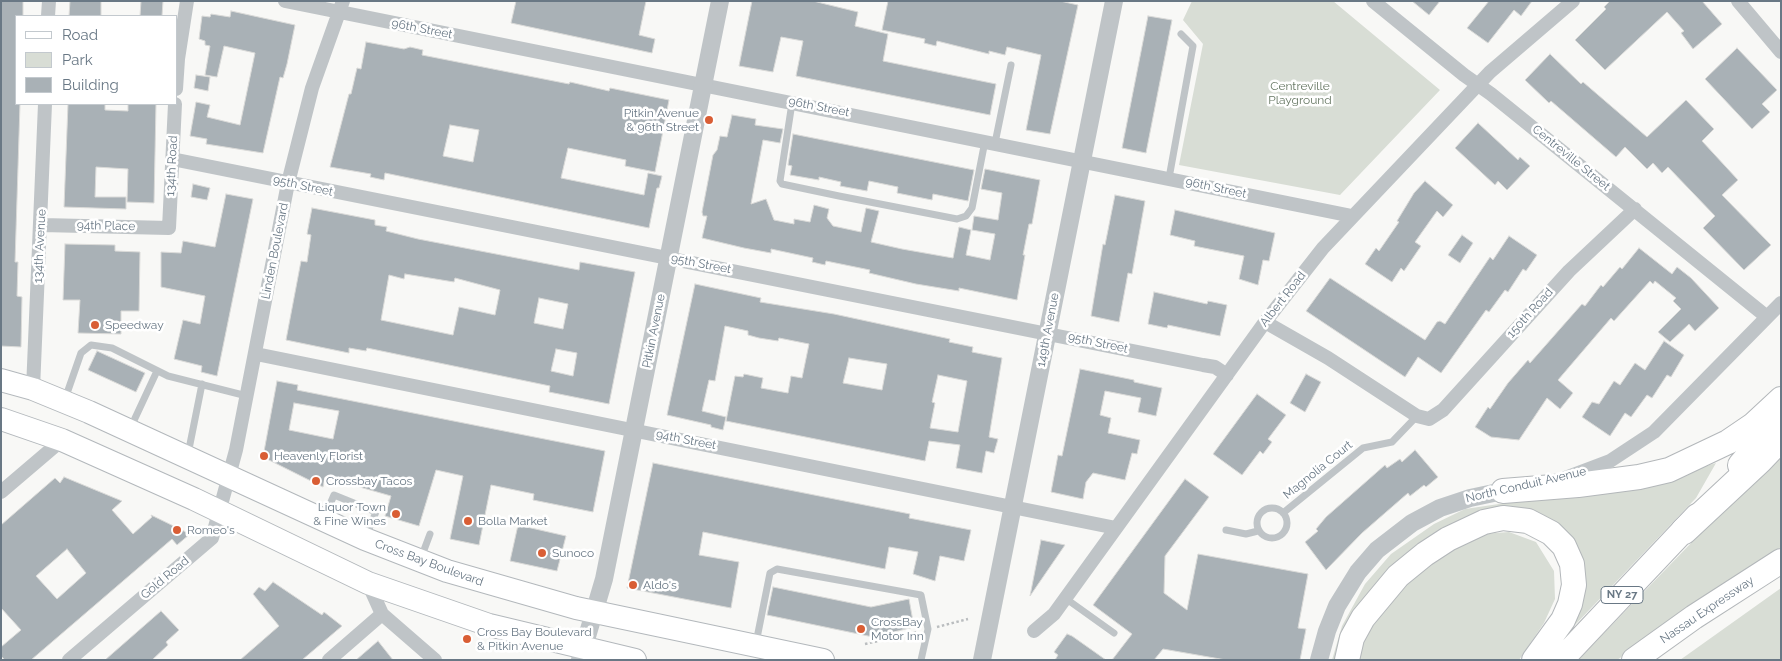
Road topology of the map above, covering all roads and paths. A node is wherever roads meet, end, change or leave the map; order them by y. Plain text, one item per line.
1 (49, 1) edge
2 (187, 1) edge
3 (285, 1) edge
4 (720, 1) edge
5 (1114, 1) edge
6 (1372, 1) edge
7 (1573, 1) edge
8 (1738, 1) edge
9 (341, 7) edge
10 (48, 15) edge
11 (1181, 34) dead end
12 (1781, 52) edge
13 (178, 53) edge
14 (1011, 65) dead end
15 (704, 84) junction
16 (1478, 85) junction
17 (792, 102) junction
18 (45, 105) edge
19 (175, 105) edge
20 (990, 142) junction
21 (172, 159) junction
22 (1082, 161) junction
23 (1169, 178) junction
24 (288, 183) junction
25 (1635, 210) junction
26 (1352, 216) junction
27 (42, 225) junction
28 (170, 228) joint
29 (669, 258) junction
30 (1781, 303) edge
31 (1767, 317) junction
32 (1265, 322) junction
33 (1047, 333) junction
34 (256, 354) junction
35 (157, 370) junction
36 (1227, 375) junction
37 (1, 380) edge
38 (202, 384) junction
39 (33, 389) junction
40 (247, 396) junction
41 (1781, 399) edge
42 (64, 402) junction
43 (1781, 416) edge
44 (1423, 417) junction
45 (1, 420) edge
46 (130, 430) junction
47 (634, 430) junction
48 (1781, 438) edge
49 (62, 440) junction
50 (187, 456) junction
51 (229, 476) junction
52 (1503, 491) junction
53 (1, 492) edge
54 (1013, 506) junction
55 (220, 512) junction
56 (1283, 513) junction
57 (1116, 528) junction
58 (1226, 530) dead end
59 (1258, 531) junction
60 (1684, 531) junction
61 (430, 534) dead end
62 (420, 560) junction
63 (1781, 561) edge
64 (368, 583) junction
65 (1065, 598) junction
66 (596, 613) junction
67 (382, 614) junction
68 (1034, 631) dead end
69 (1114, 633) dead end
70 (755, 646) junction
71 (583, 655) edge
72 (69, 660) edge
73 (328, 660) edge
74 (435, 660) edge
75 (635, 660) edge
76 (823, 660) edge
77 (922, 660) edge
78 (982, 660) edge
79 (1319, 660) edge
80 (1347, 660) edge
81 (1534, 660) edge
82 (1561, 660) edge
83 (1634, 660) edge

1 - 10 street
2 - 13 street
3 - 9 street, 96th Street
4 - 15 street, Pitkin Avenue
5 - 22 street, 149th Avenue
6 - 16 street, Centreville Street
7 - 16 street, Albert Road
8 - 12 street
9 - 15 street, 96th Street
9 - 24 street, Linden Boulevard
11 - 23 lane
14 - 20 lane
15 - 17 street, 96th Street
15 - 29 street, Pitkin Avenue
16 - 25 street, Centreville Street
16 - 26 street, Albert Road
17 - 20 street, 96th Street
17 - 20 lane
18 - 27 street, 134th Avenue
19 - 21 street, 134th Road
20 - 22 street, 96th Street
21 - 24 street, 95th Street
21 - 28 street, 134th Road
22 - 23 street, 96th Street
22 - 33 street, 149th Avenue
23 - 26 street, 96th Street
24 - 29 street, 95th Street
24 - 34 street, Linden Boulevard
25 - 31 street, Centreville Street
25 - 44 street, 150th Road
26 - 32 street, Albert Road
27 - 28 street, 94th Place
27 - 39 street, 134th Avenue
29 - 33 street, 95th Street
29 - 47 street, Pitkin Avenue
30 - 31 street, North Conduit Avenue
31 - 52 street, North Conduit Avenue
32 - 36 street, Albert Road
32 - 44 street
33 - 36 street, 95th Street
33 - 54 street, 149th Avenue
34 - 40 street, Linden Boulevard
34 - 47 street, 94th Street
35 - 38 lane
35 - 42 lane
35 - 46 lane
36 - 57 street, Albert Road
37 - 39 main road, Cross Bay Boulevard
38 - 40 lane
38 - 50 lane
39 - 42 main road, Cross Bay Boulevard
40 - 51 street, Linden Boulevard
41 - 52 highway
42 - 46 main road, Cross Bay Boulevard
43 - 60 highway, NY 27
44 - 56 lane, Magnolia Court
45 - 49 main road
46 - 50 main road, Cross Bay Boulevard
47 - 54 street, 94th Street
47 - 66 street, Pitkin Avenue
48 - 60 highway
49 - 53 street
49 - 55 main road
50 - 51 main road, Cross Bay Boulevard
51 - 55 street, Gold Road
51 - 62 main road, Cross Bay Boulevard
52 - 79 street, North Conduit Avenue
54 - 57 street, 94th Street
54 - 78 street, 149th Avenue
55 - 64 main road
55 - 72 street, Gold Road
56 - 59 lane, Magnolia Court
56 - 59 lane, Magnolia Court
57 - 65 street, Albert Road
58 - 59 lane, Magnolia Court
60 - 82 highway, NY 27
61 - 62 lane
62 - 66 main road, Cross Bay Boulevard
63 - 83 highway, Nassau Expressway
64 - 67 street
64 - 71 main road
65 - 68 street, Albert Road
65 - 69 lane
66 - 70 main road, Cross Bay Boulevard
66 - 71 street, Pitkin Avenue
67 - 73 street
67 - 74 street
70 - 76 main road, Cross Bay Boulevard
70 - 77 lane
71 - 75 main road
80 - 81 highway

